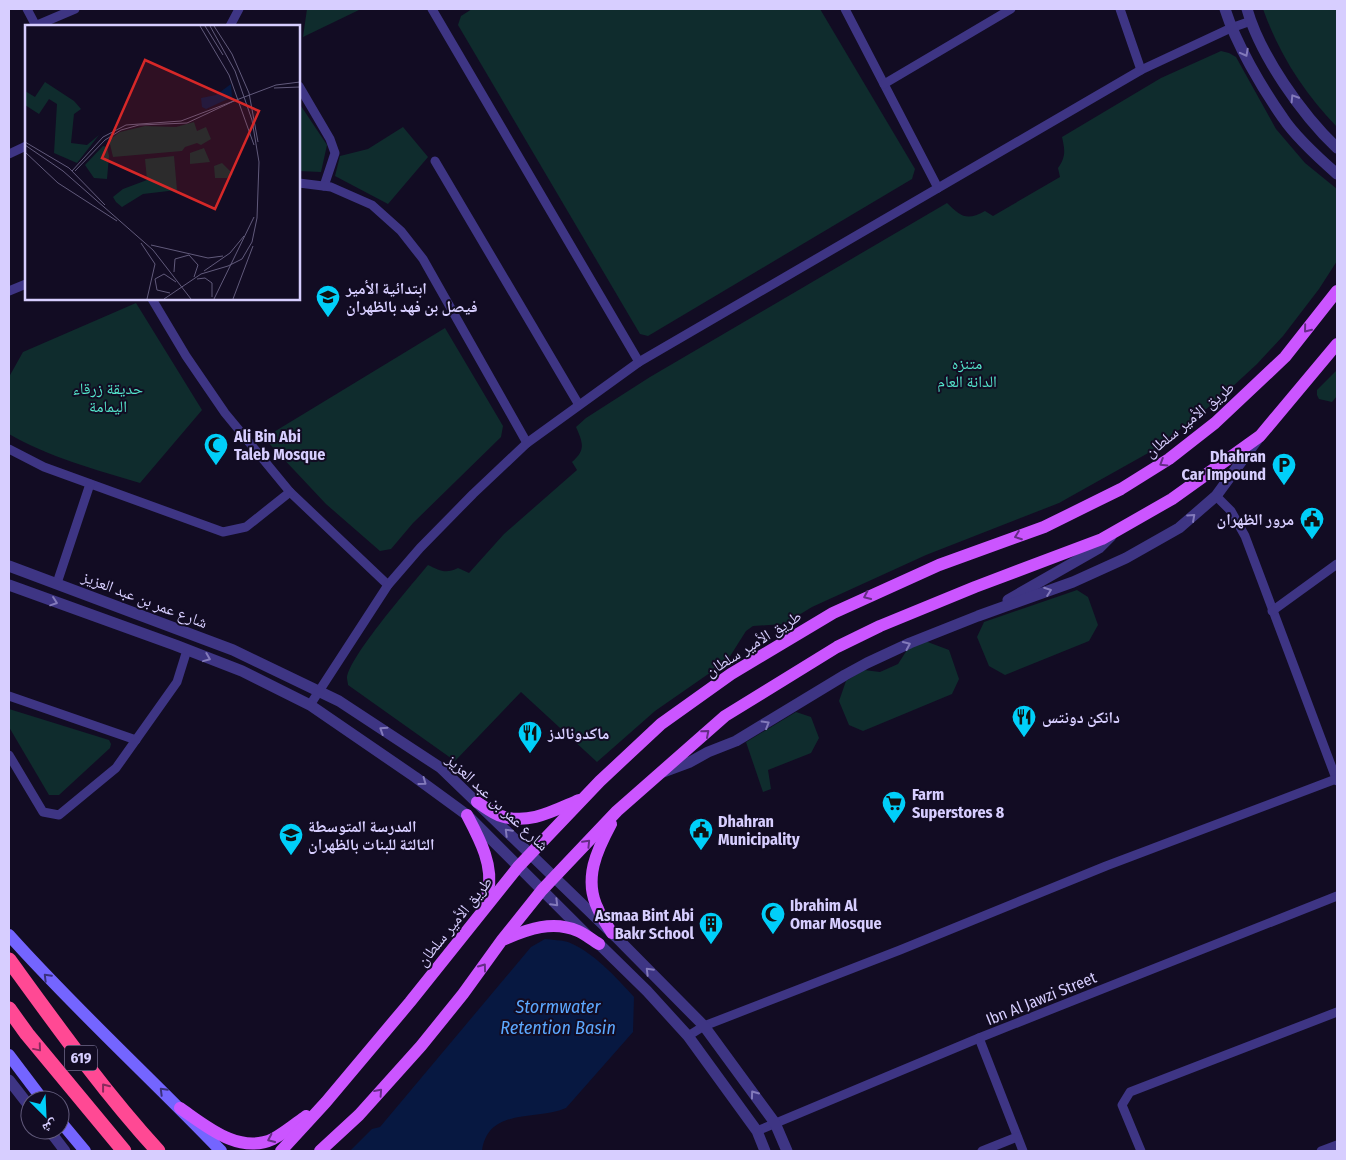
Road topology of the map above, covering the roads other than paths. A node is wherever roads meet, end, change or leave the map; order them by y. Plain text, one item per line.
1 (27, 9) edge
2 (75, 9) edge
3 (239, 9) edge
4 (845, 9) edge
5 (1011, 9) edge
6 (1120, 9) edge
7 (1225, 9) edge
8 (1247, 9) edge
9 (435, 10) edge
10 (55, 13) edge
11 (1250, 22) junction
12 (35, 25) edge
13 (37, 25) edge
14 (231, 25) edge
15 (1231, 28) junction
16 (1141, 70) junction
17 (884, 84) junction
18 (300, 88) edge
19 (1314, 124) junction
20 (1337, 140) edge
21 (25, 146) edge
22 (1337, 148) edge
23 (9, 154) edge
24 (435, 161) dead end
25 (1337, 174) edge
26 (300, 183) edge
27 (324, 186) junction
28 (938, 188) junction
29 (25, 284) edge
30 (9, 291) edge
31 (1337, 291) edge
32 (153, 300) edge
33 (1337, 344) edge
34 (639, 362) junction
35 (579, 405) junction
36 (1260, 436) junction
37 (527, 443) junction
38 (9, 449) edge
39 (90, 484) junction
40 (290, 492) junction
41 (1216, 496) junction
42 (1116, 532) junction
43 (1337, 564) edge
44 (9, 566) edge
45 (57, 583) junction
46 (9, 585) edge
47 (388, 585) junction
48 (1272, 611) junction
49 (978, 616) junction
50 (187, 650) junction
51 (320, 691) junction
52 (9, 696) edge
53 (310, 705) junction
54 (136, 740) junction
55 (9, 755) edge
56 (658, 774) junction
57 (1337, 780) edge
58 (584, 798) junction
59 (477, 802) junction
60 (617, 812) junction
61 (467, 815) junction
62 (530, 855) junction
63 (518, 866) junction
64 (554, 877) junction
65 (542, 890) junction
66 (1337, 896) edge
67 (474, 922) junction
68 (612, 933) junction
69 (9, 934) edge
70 (502, 940) junction
71 (599, 944) junction
72 (9, 960) edge
73 (9, 1009) edge
74 (1337, 1012) edge
75 (704, 1026) junction
76 (688, 1036) junction
77 (979, 1038) junction
78 (9, 1055) edge
79 (9, 1080) edge
80 (35, 1090) edge
81 (20, 1094) edge
82 (326, 1102) junction
83 (180, 1108) junction
84 (359, 1115) junction
85 (775, 1123) junction
86 (757, 1131) junction
87 (70, 1132) edge
88 (1017, 1137) junction
89 (57, 1140) edge
90 (1337, 1145) edge
91 (65, 1151) edge
92 (85, 1151) edge
93 (124, 1151) edge
94 (158, 1151) edge
95 (221, 1151) edge
96 (281, 1151) edge
97 (320, 1151) edge
98 (334, 1151) edge
99 (765, 1151) edge
100 (787, 1151) edge
101 (982, 1151) edge
102 (1023, 1151) edge
103 (1140, 1151) edge
104 (1321, 1151) edge

1 - 12 street
2 - 10 street
3 - 14 street
4 - 17 street
5 - 17 street
6 - 16 street
7 - 15 street
8 - 11 street
9 - 34 street
10 - 13 street
11 - 15 street
19 -> 11 street
15 - 16 street
15 -> 25 street
16 - 28 street
17 - 28 street
18 - 27 street
19 - 20 street
19 - 22 street
21 - 23 street
24 - 35 street
26 - 27 street
27 - 37 street
28 - 34 street
29 - 30 street
31 -> 58 main road, طريق الأمير سلطان
32 - 40 street
33 - 36 main road
34 - 35 street
35 - 37 street
36 - 41 street
36 - 42 main road
37 - 47 street
38 - 39 street
39 - 40 street
39 - 45 street
40 - 47 street
41 - 48 street
49 -> 41 street
42 - 49 street
56 -> 42 main road
43 - 48 street
44 - 45 street, شارع عمر بن عبد العزيز
45 - 51 street, شارع عمر بن عبد العزيز
46 -> 50 street
47 - 51 street
48 - 57 street
56 -> 49 street
50 -> 53 street
50 - 54 street
51 - 53 street
59 -> 51 street, شارع عمر بن عبد العزيز
52 - 54 street
53 -> 61 street
54 - 55 street
56 - 60 main road
57 - 75 street
58 - 59 main road
58 - 62 main road, طريق الأمير سلطان
62 -> 59 street, شارع عمر بن عبد العزيز
64 -> 60 main road
60 - 68 main road
61 - 63 street
61 - 67 main road
62 - 63 main road, طريق الأمير سلطان
62 - 64 street, شارع عمر بن عبد العزيز
63 - 65 street
63 - 67 main road, طريق الأمير سلطان
64 - 65 main road
64 - 68 street, شارع عمر بن عبد العزيز
65 - 70 main road
65 -> 71 street
66 - 77 street, Ibn Al Jawzi Street
67 - 82 main road, طريق الأمير سلطان
75 -> 68 street, شارع عمر بن عبد العزيز
83 -> 69 main road
70 - 71 main road
84 -> 70 main road
71 - 76 street
94 -> 72 highway, 619
73 -> 93 highway, 619
74 - 103 street
75 - 76 street
85 -> 75 street, شارع عمر بن عبد العزيز
76 - 86 street
77 - 85 street, Ibn Al Jawzi Street
77 - 88 street
78 - 80 main road
79 - 81 street
82 -> 83 main road
82 - 96 main road, طريق الأمير سلطان
83 - 95 main road
84 - 97 main road
84 - 98 main road
85 - 86 street, Ibn Al Jawzi Street
85 - 100 street, شارع عمر بن عبد العزيز
86 - 99 street
87 - 92 main road
88 - 101 street
88 - 102 street
89 - 91 street
90 - 104 street

